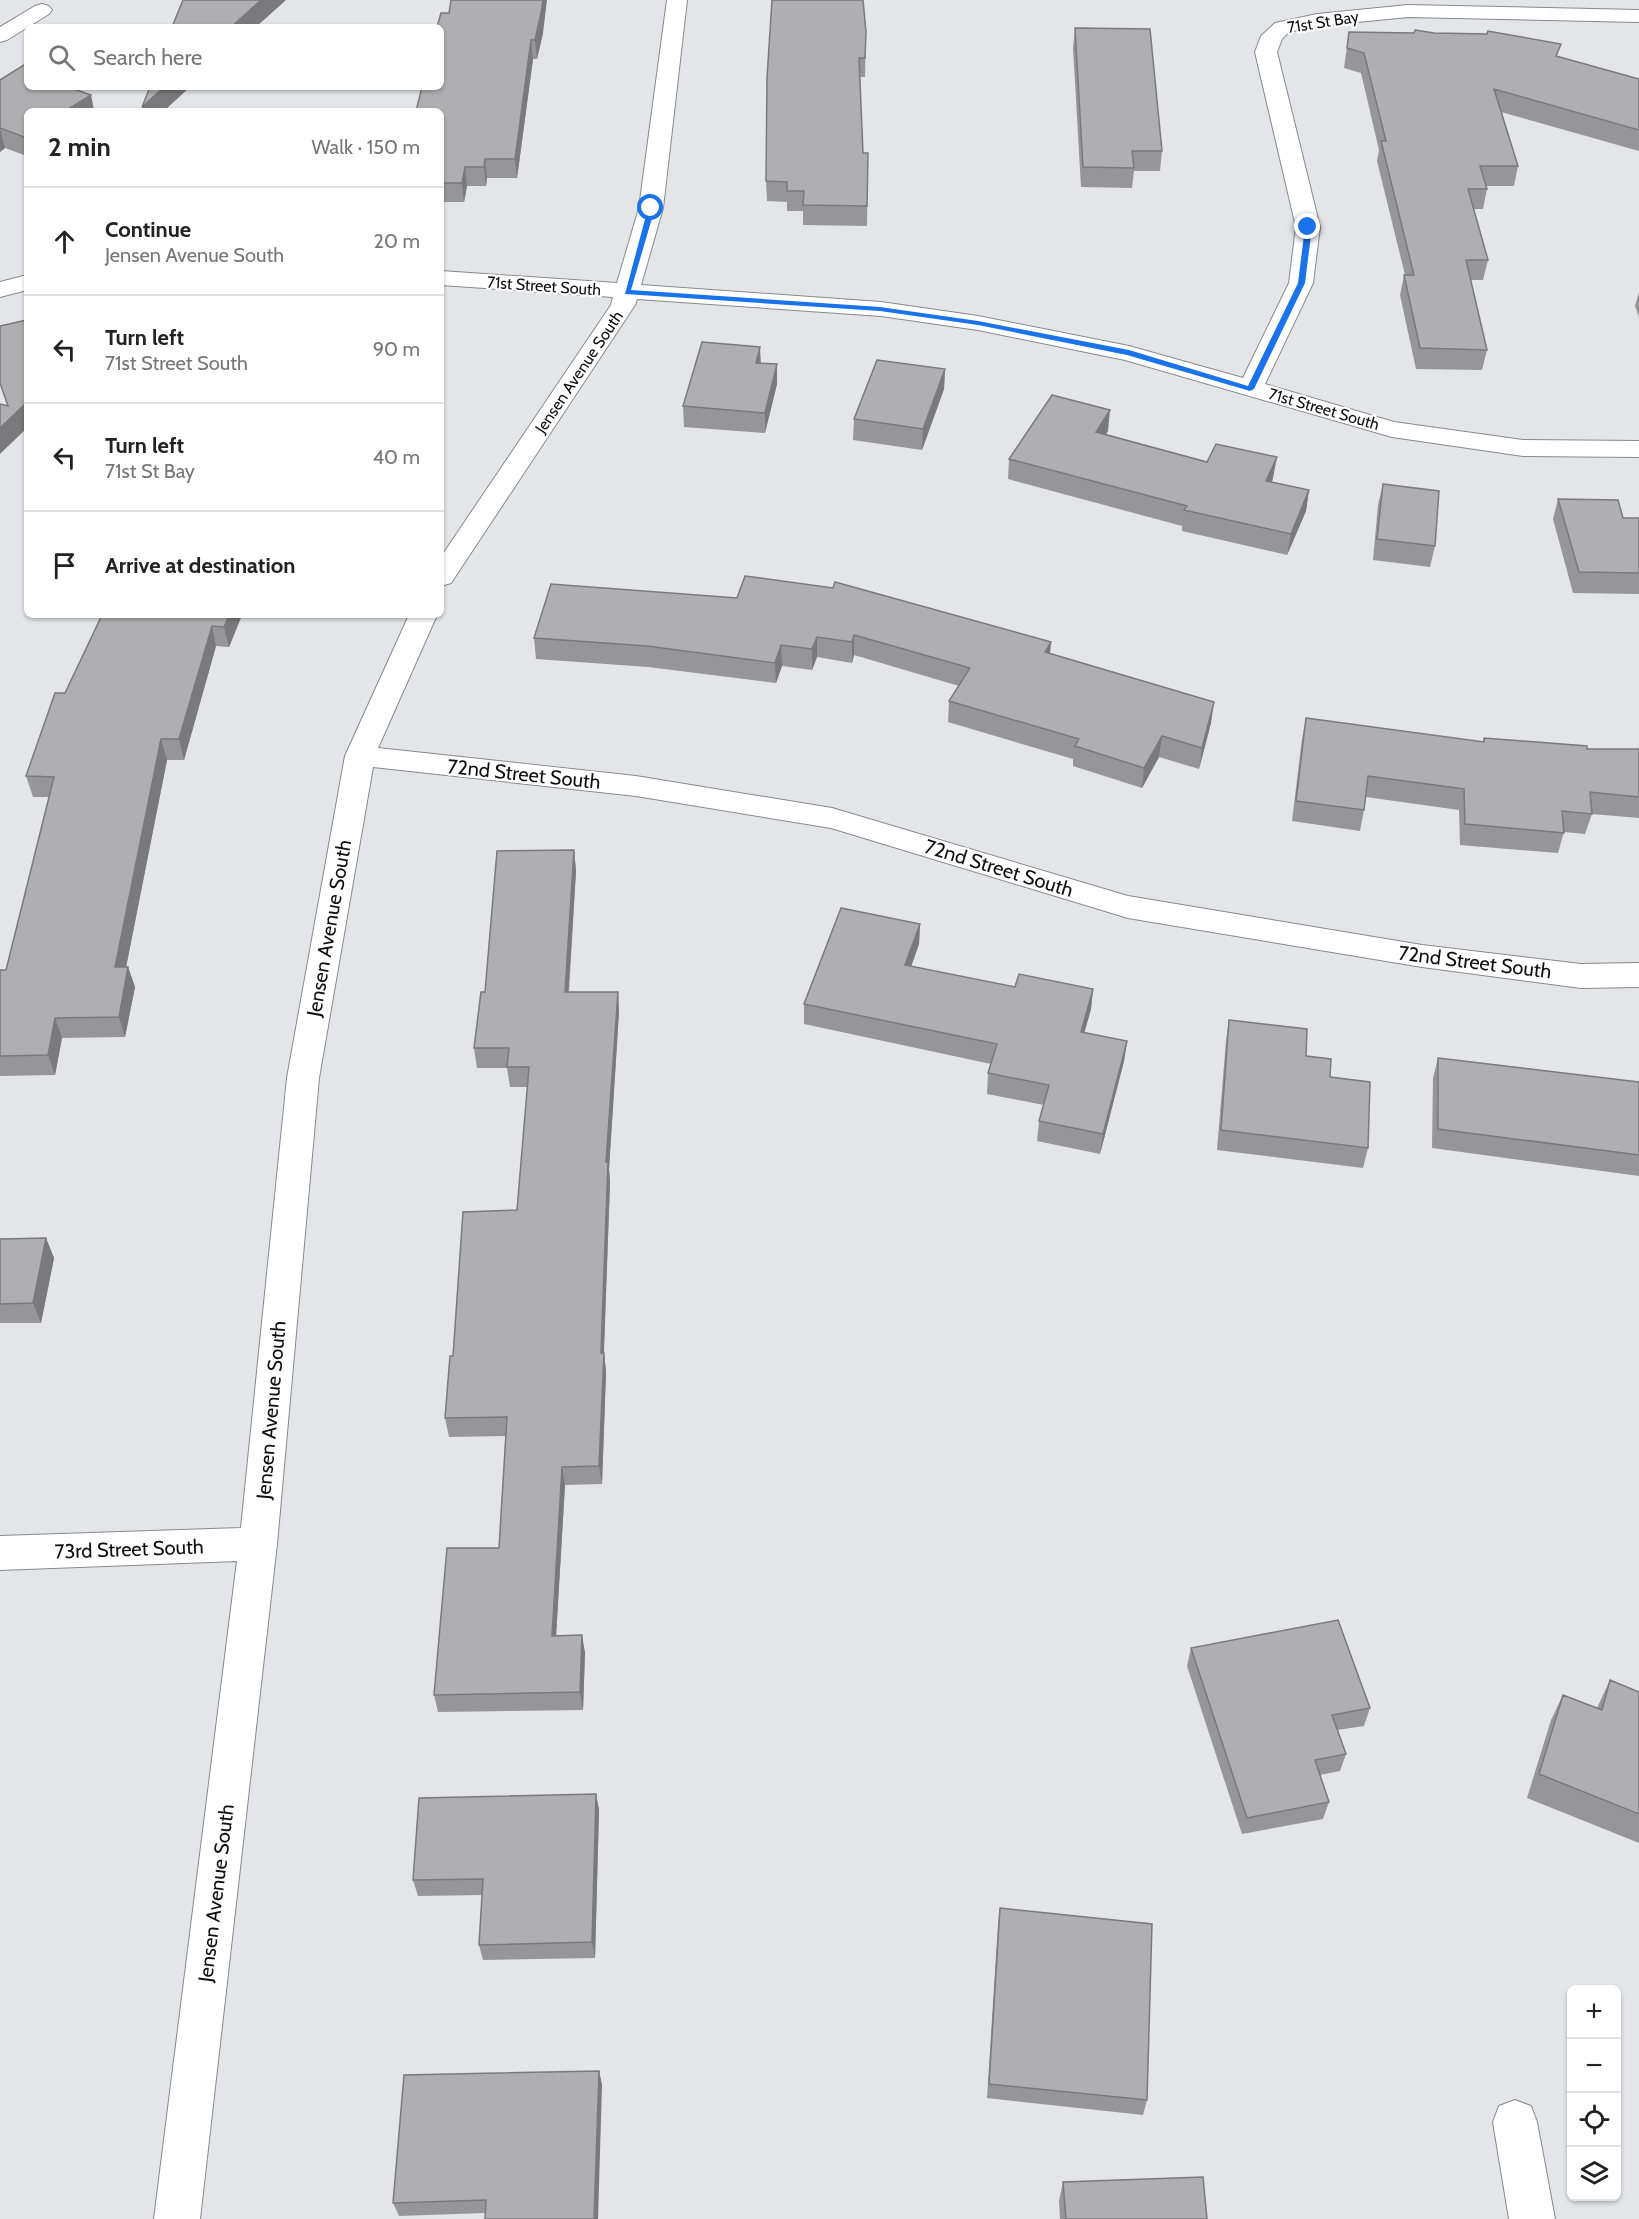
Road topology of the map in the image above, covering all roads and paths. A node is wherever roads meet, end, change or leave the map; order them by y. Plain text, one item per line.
1 (677, 0) edge
2 (42, 10) dead end
3 (1639, 16) edge
4 (0, 36) edge
5 (444, 278) edge
6 (24, 283) edge
7 (0, 290) edge
8 (627, 292) junction
9 (1250, 389) junction
10 (1639, 449) edge
11 (444, 574) edge
12 (422, 618) edge
13 (360, 756) junction
14 (1639, 975) edge
15 (258, 1545) junction
16 (0, 1553) edge
17 (1515, 2122) dead end
18 (177, 2219) edge
19 (1532, 2219) edge

1 - 8 street, Jensen Avenue South
2 - 4 street
3 - 9 street, 71st St Bay
5 - 8 street, 71st Street South
6 - 7 street
8 - 9 street, 71st Street South
8 - 11 street, Jensen Avenue South
9 - 10 street, 71st Street South
12 - 13 street, Jensen Avenue South
13 - 14 street, 72nd Street South
13 - 15 street, Jensen Avenue South
15 - 16 street, 73rd Street South
15 - 18 street, Jensen Avenue South
17 - 19 street

